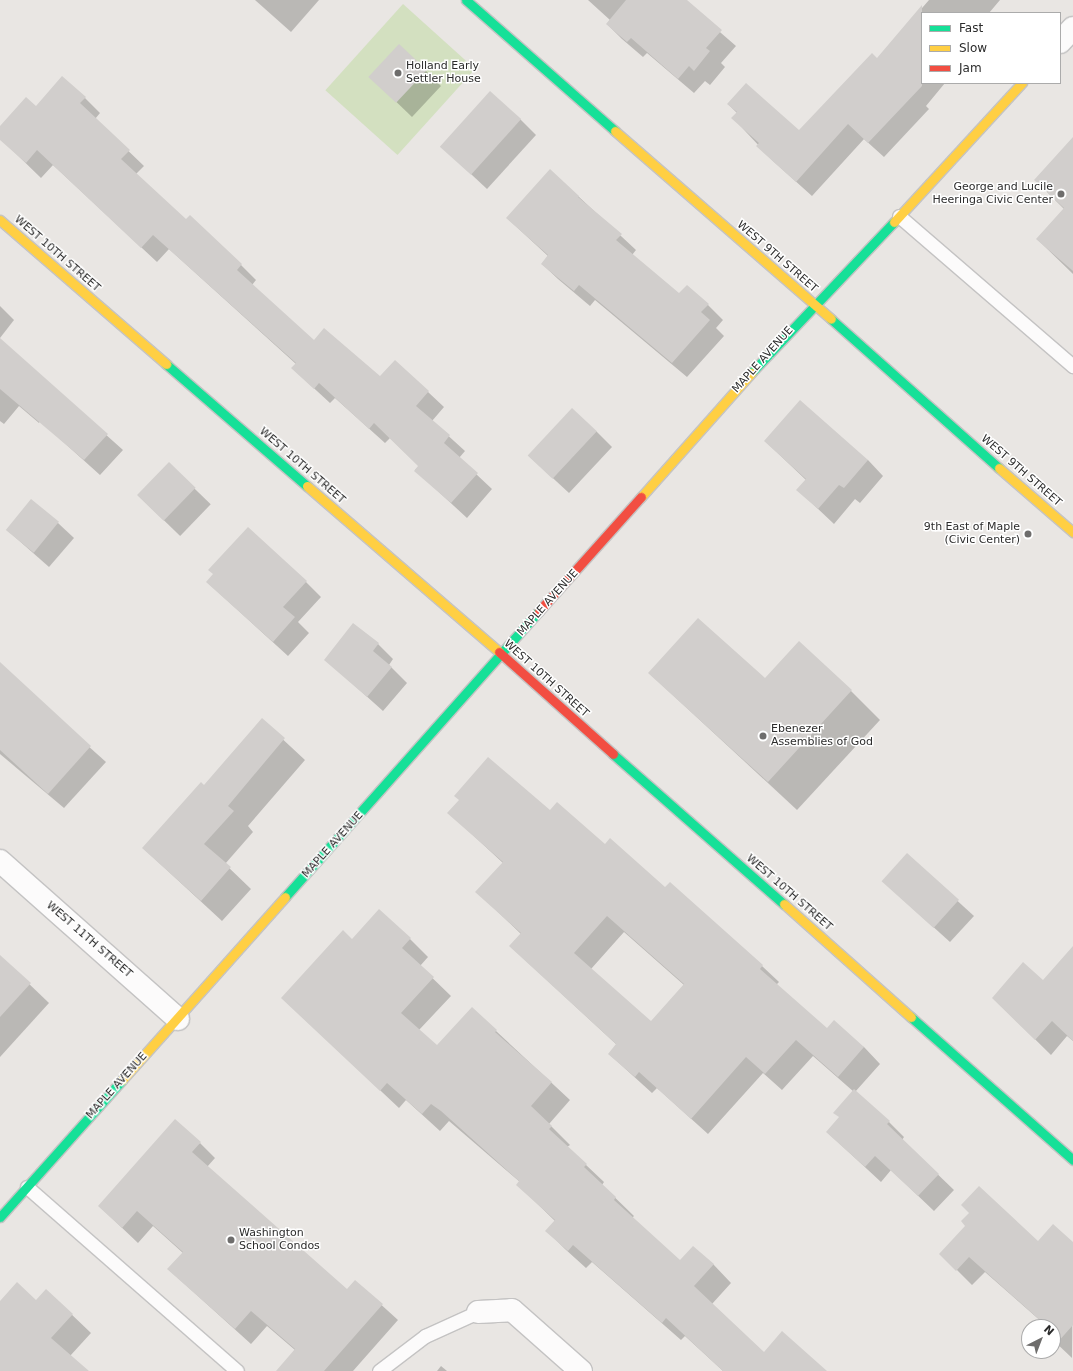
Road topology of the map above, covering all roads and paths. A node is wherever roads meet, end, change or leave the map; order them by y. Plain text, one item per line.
1 (466, 0) edge
2 (1073, 28) edge
3 (1061, 41) edge
4 (1021, 84) edge
5 (898, 216) junction
6 (0, 220) edge
7 (816, 307) junction
8 (1073, 366) edge
9 (1073, 532) edge
10 (502, 655) junction
11 (0, 861) edge
12 (178, 1019) junction
13 (1073, 1160) edge
14 (27, 1187) junction
15 (0, 1217) edge
16 (478, 1312) joint
17 (237, 1371) edge
18 (379, 1371) edge
19 (581, 1371) edge

1 - 7 street, WEST 9TH STREET
2 - 3 street
4 - 5 street, MAPLE AVENUE
5 - 7 street, MAPLE AVENUE
5 - 8 lane
6 - 10 street, WEST 10TH STREET
7 - 9 street, WEST 9TH STREET
7 - 10 street, MAPLE AVENUE
10 - 12 street, MAPLE AVENUE
10 - 13 street, WEST 10TH STREET
11 - 12 street, WEST 11TH STREET
12 - 14 street, MAPLE AVENUE
14 - 15 street, MAPLE AVENUE
14 - 17 lane
16 - 18 lane
16 - 19 street

